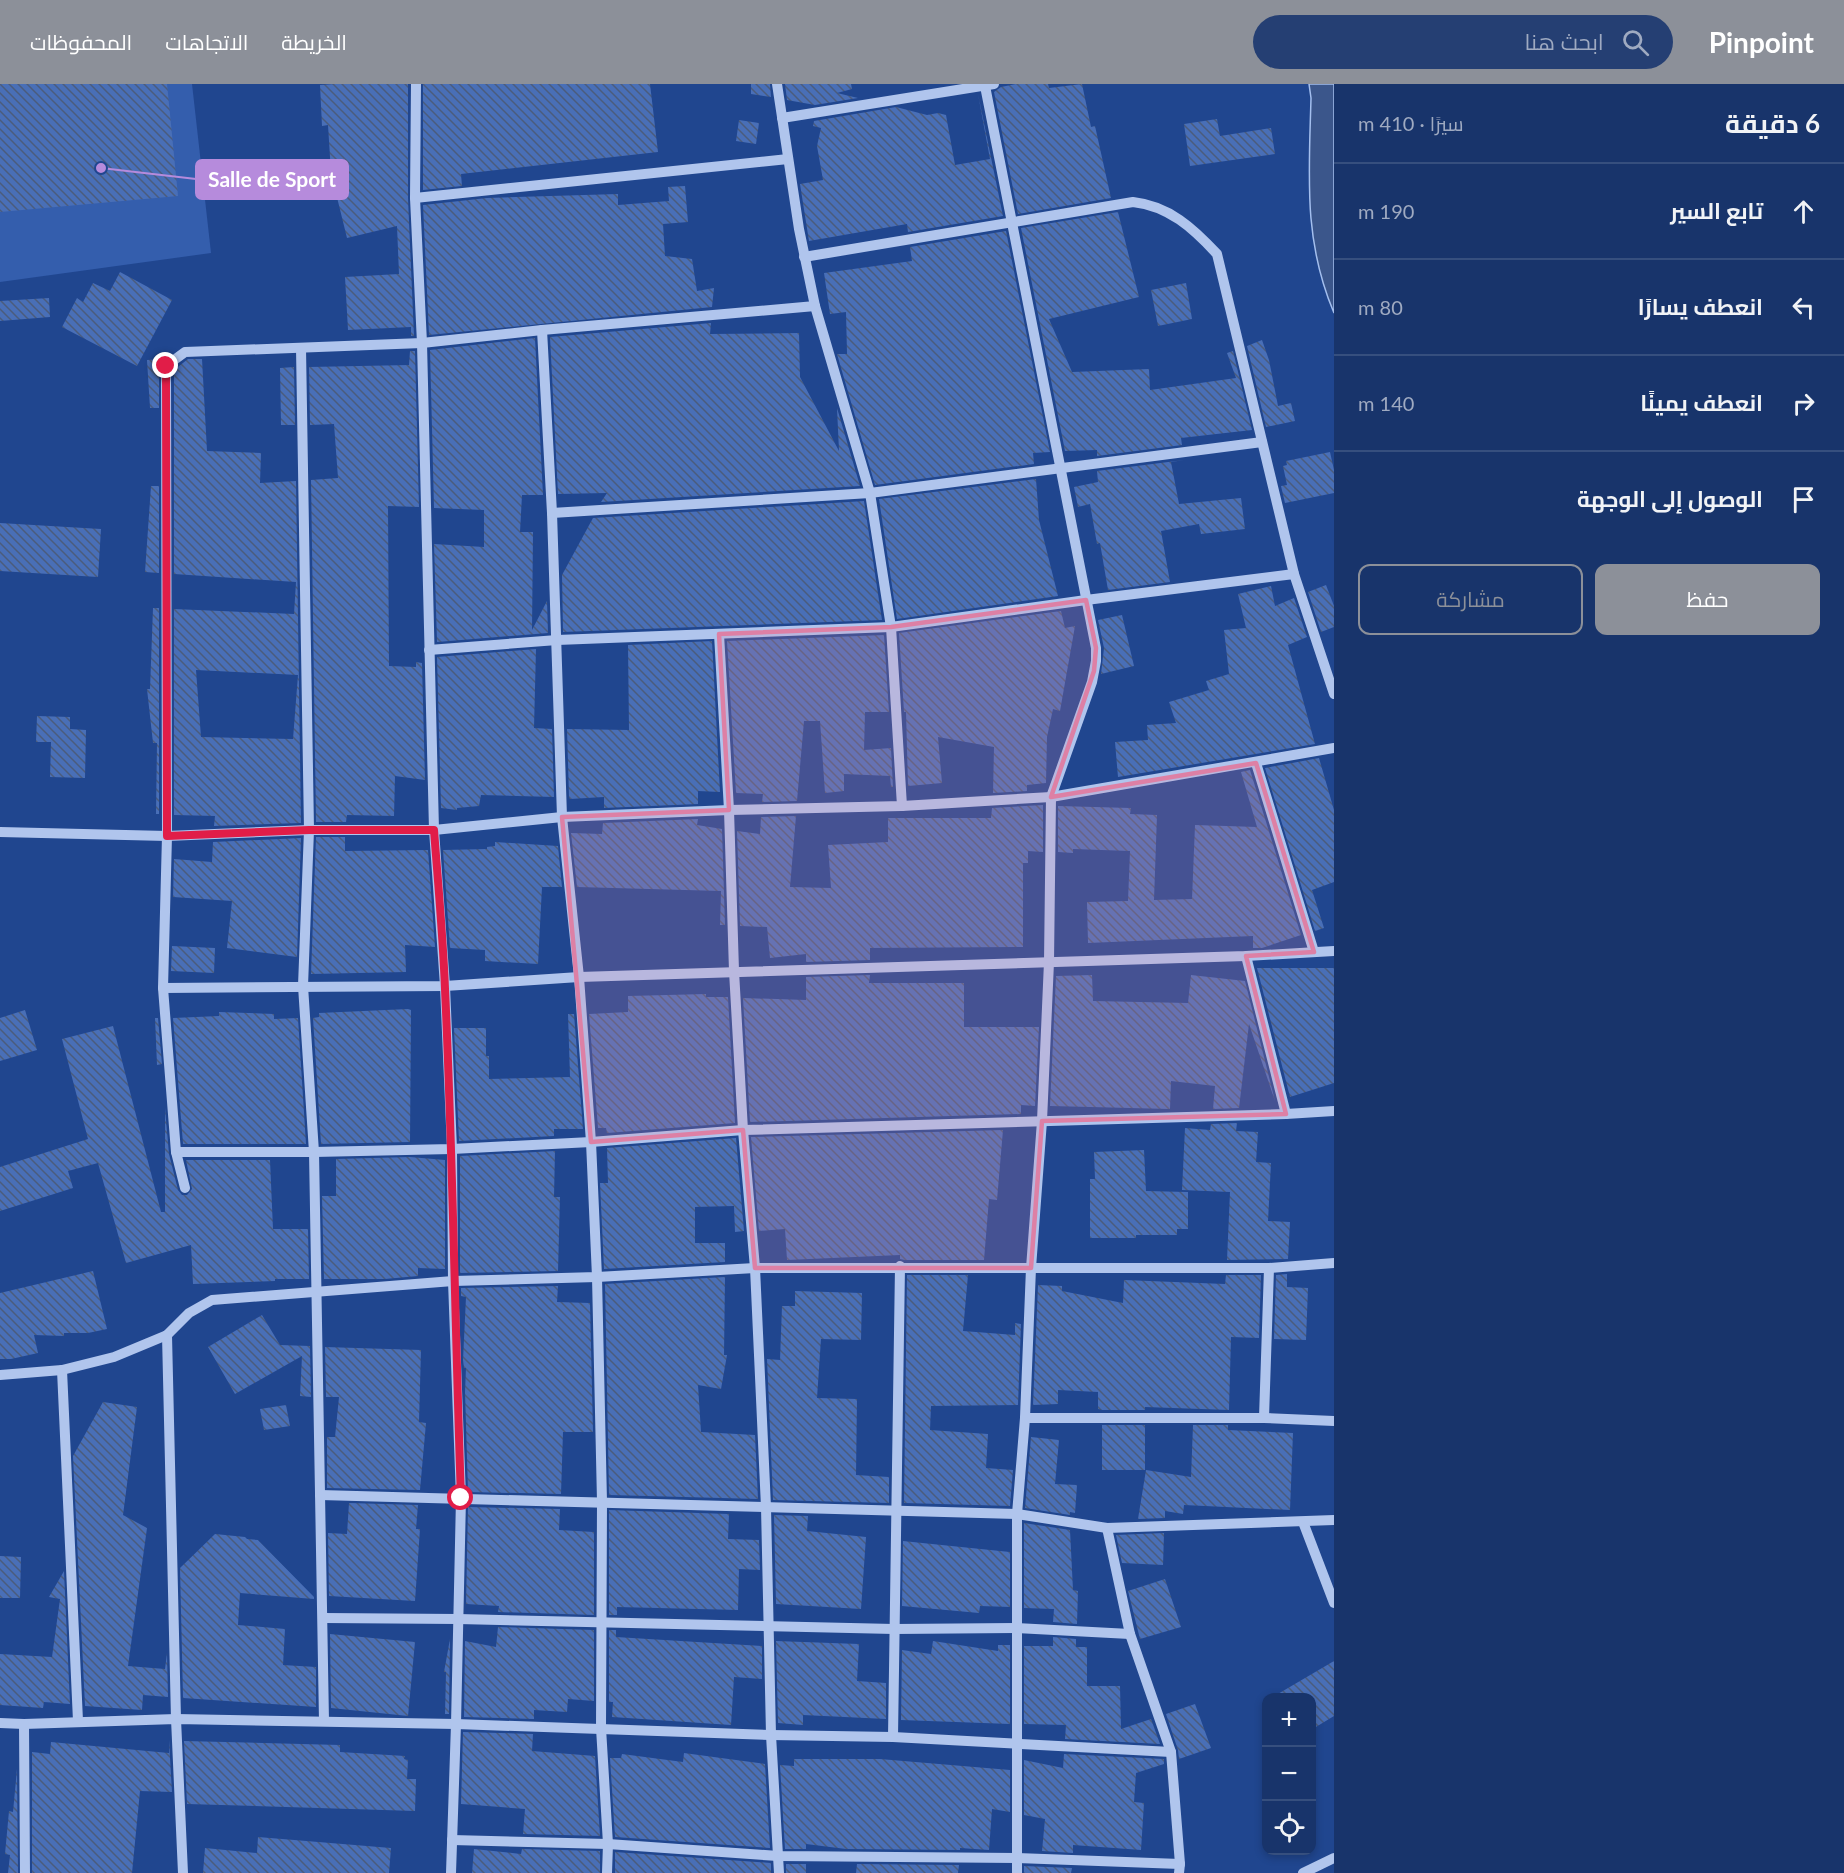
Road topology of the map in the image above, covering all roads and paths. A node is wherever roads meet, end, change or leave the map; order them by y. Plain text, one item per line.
1 (416, 84) edge
2 (777, 84) edge
3 (987, 85) edge
4 (782, 118) junction
5 (788, 159) junction
6 (415, 198) junction
7 (1012, 222) junction
8 (804, 257) junction
9 (815, 306) junction
10 (542, 330) junction
11 (422, 343) junction
12 (302, 348) junction
13 (1262, 442) junction
14 (1060, 468) junction
15 (870, 493) junction
16 (552, 513) junction
17 (1294, 574) junction
18 (1086, 600) junction
19 (891, 627) junction
20 (719, 634) junction
21 (557, 640) junction
22 (429, 650) junction
23 (1334, 694) edge
24 (1334, 748) edge
25 (1256, 763) junction
26 (1051, 797) junction
27 (902, 806) junction
28 (729, 810) junction
29 (562, 817) junction
30 (309, 830) junction
31 (434, 830) junction
32 (0, 832) edge
33 (167, 836) junction
34 (1334, 951) edge
35 (1314, 952) junction
36 (1246, 956) junction
37 (1049, 962) junction
38 (734, 971) junction
39 (579, 977) junction
40 (303, 986) junction
41 (445, 986) junction
42 (163, 988) junction
43 (1334, 1111) edge
44 (1286, 1114) junction
45 (1042, 1121) junction
46 (743, 1130) junction
47 (591, 1142) junction
48 (452, 1149) junction
49 (176, 1152) junction
50 (314, 1152) junction
51 (184, 1188) dead end
52 (1334, 1263) edge
53 (900, 1266) junction
54 (755, 1268) junction
55 (1031, 1268) junction
56 (1269, 1268) junction
57 (597, 1277) junction
58 (453, 1281) junction
59 (316, 1292) junction
60 (167, 1335) junction
61 (62, 1370) junction
62 (0, 1374) edge
63 (1025, 1418) junction
64 (1264, 1418) junction
65 (1334, 1421) edge
66 (320, 1495) junction
67 (461, 1498) junction
68 (602, 1503) junction
69 (766, 1507) junction
70 (896, 1511) junction
71 (1017, 1514) junction
72 (1334, 1520) edge
73 (1303, 1522) junction
74 (1107, 1528) junction
75 (1334, 1603) edge
76 (322, 1618) junction
77 (458, 1619) junction
78 (602, 1623) junction
79 (769, 1626) junction
80 (1016, 1628) junction
81 (894, 1629) junction
82 (1130, 1634) junction
83 (176, 1719) junction
84 (78, 1721) junction
85 (324, 1721) junction
86 (0, 1723) edge
87 (24, 1724) junction
88 (456, 1724) junction
89 (601, 1728) junction
90 (771, 1735) junction
91 (893, 1737) junction
92 (1016, 1742) junction
93 (1170, 1752) junction
94 (452, 1840) junction
95 (608, 1844) junction
96 (778, 1856) junction
97 (1017, 1858) junction
98 (1334, 1858) edge
99 (1179, 1869) edge
100 (25, 1873) edge
101 (183, 1873) edge
102 (451, 1873) edge
103 (607, 1873) edge
104 (779, 1873) edge
105 (1017, 1873) edge
106 (1303, 1873) edge

1 - 6 street
2 - 4 street
3 - 4 street
3 - 7 street
4 - 5 street
5 - 6 street
5 - 8 street
6 - 11 street
7 - 8 street
7 - 13 street
7 - 14 street
8 - 9 street
9 - 10 street
9 - 15 street
10 - 11 street
10 - 16 street
11 - 12 street
11 - 22 street
12 - 30 street
12 - 33 street
13 - 14 street
13 - 17 street
14 - 15 street
14 - 18 street
15 - 16 street
15 - 19 street
16 - 21 street
17 - 18 street
17 - 23 street
18 - 19 street
18 - 26 street
19 - 20 street
19 - 27 street
20 - 21 street
20 - 28 street
21 - 22 street
21 - 29 street
22 - 31 street
24 - 25 street
25 - 26 street
25 - 35 street
26 - 27 street
26 - 37 street
27 - 28 street
28 - 29 street
28 - 38 street
29 - 31 street
29 - 39 street
30 - 31 street
30 - 33 street
30 - 40 street
31 - 41 street
32 - 33 street
33 - 42 street
34 - 35 street
35 - 36 street
36 - 37 street
36 - 44 street
37 - 38 street
37 - 45 street
38 - 39 street
38 - 46 street
39 - 41 street
39 - 47 street
40 - 41 street
40 - 42 street
40 - 50 street
41 - 48 street
42 - 49 street
43 - 44 street
44 - 45 street
45 - 46 street
45 - 55 street
46 - 47 street
46 - 54 street
47 - 48 street
47 - 57 street
48 - 50 street
48 - 58 street
49 - 50 street
49 - 51 street
50 - 59 street
52 - 56 street
53 - 54 street
53 - 55 street
53 - 70 street
54 - 57 street
54 - 69 street
55 - 56 street
55 - 63 street
56 - 64 street
57 - 58 street
57 - 68 street
58 - 59 street
58 - 67 street
59 - 60 street
59 - 66 street
60 - 61 street
60 - 83 street
61 - 62 street
61 - 84 street
63 - 64 street
63 - 71 street
64 - 65 street
66 - 67 street
66 - 76 street
67 - 68 street
67 - 77 street
68 - 69 street
68 - 78 street
69 - 70 street
69 - 79 street
70 - 71 street
70 - 81 street
71 - 74 street
71 - 80 street
72 - 73 street
73 - 74 street
73 - 75 street
74 - 82 street
76 - 77 street
76 - 85 street
77 - 78 street
77 - 88 street
78 - 79 street
78 - 89 street
79 - 81 street
79 - 90 street
80 - 81 street
80 - 82 street
80 - 92 street
81 - 91 street
82 - 93 street
83 - 84 street
83 - 85 street
83 - 101 street
84 - 87 street
85 - 88 street
86 - 87 street
87 - 100 street
88 - 89 street
88 - 94 street
89 - 90 street
89 - 95 street
90 - 91 street
90 - 96 street
91 - 92 street
92 - 93 street
92 - 97 street
93 - 99 street
94 - 95 street
94 - 102 street
95 - 96 street
95 - 103 street
96 - 97 street
96 - 104 street
97 - 99 street
97 - 105 street
98 - 106 street

